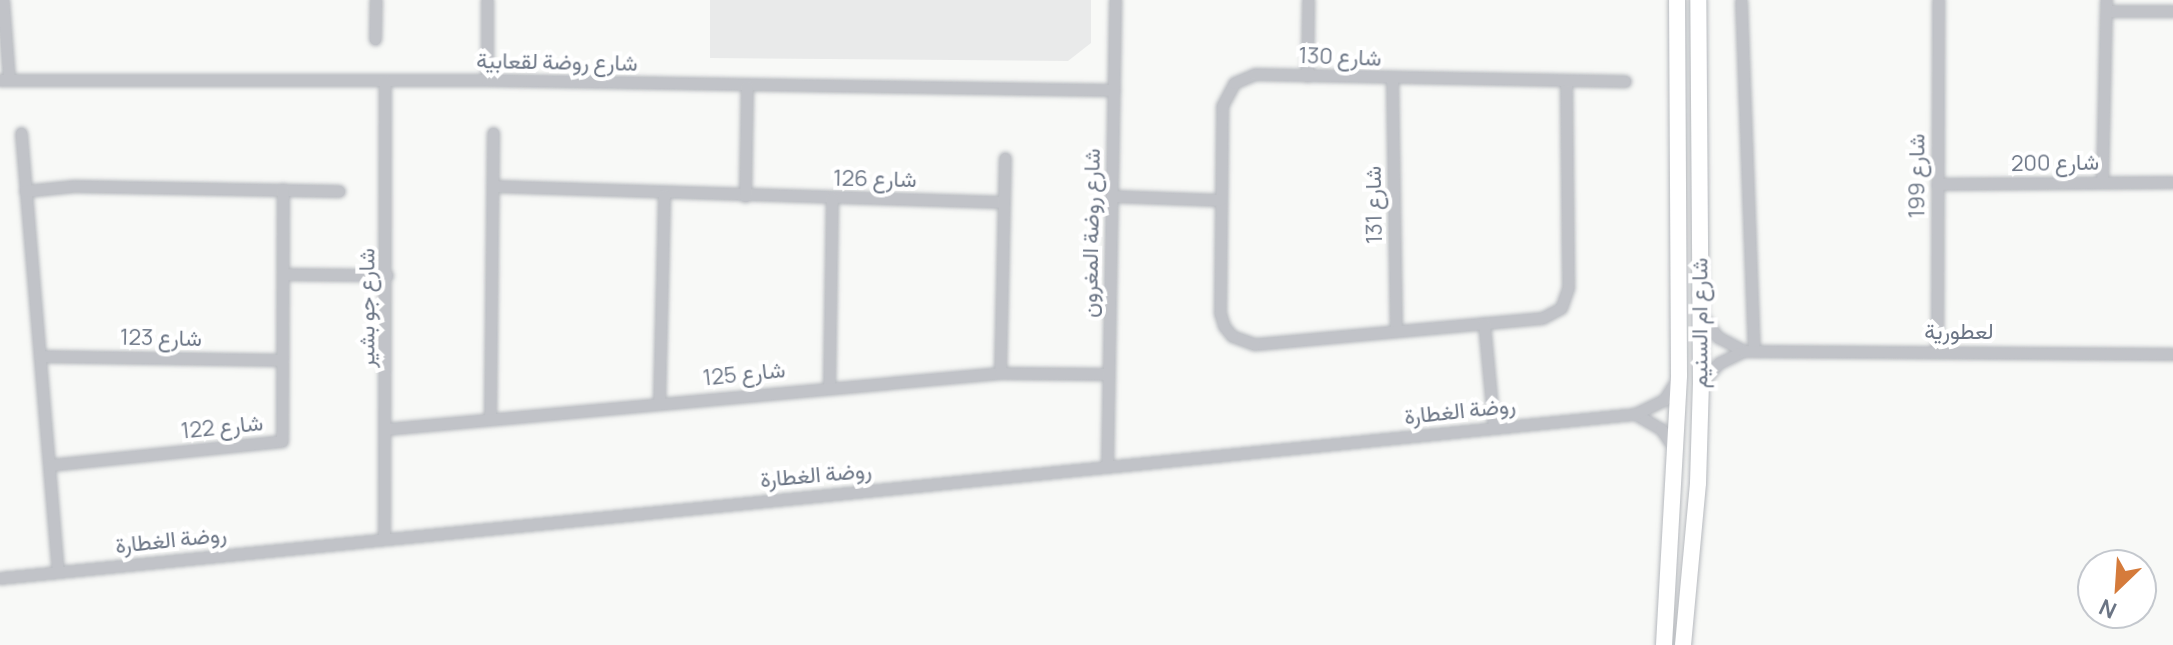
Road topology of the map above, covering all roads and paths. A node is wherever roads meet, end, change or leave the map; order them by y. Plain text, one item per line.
1 (3, 0) edge
2 (376, 0) edge
3 (487, 0) edge
4 (1115, 0) edge
5 (1308, 0) edge
6 (1677, 0) edge
7 (1698, 0) edge
8 (1938, 0) edge
9 (1741, 1) edge
10 (2106, 6) edge
11 (2173, 11) edge
12 (375, 39) dead end
13 (1307, 76) junction
14 (1392, 78) junction
15 (5, 80) edge
16 (385, 80) junction
17 (487, 80) junction
18 (1566, 81) junction
19 (1625, 81) dead end
20 (747, 86) junction
21 (1114, 90) junction
22 (21, 133) dead end
23 (493, 133) dead end
24 (1005, 158) dead end
25 (2102, 182) junction
26 (2173, 182) edge
27 (1937, 184) junction
28 (493, 186) junction
29 (283, 189) junction
30 (25, 191) junction
31 (339, 191) dead end
32 (664, 195) junction
33 (745, 196) junction
34 (1111, 196) junction
35 (832, 198) junction
36 (1220, 200) junction
37 (1003, 202) junction
38 (284, 274) junction
39 (387, 275) junction
40 (1701, 314) junction
41 (1484, 323) junction
42 (1396, 330) junction
43 (1749, 351) junction
44 (1937, 352) junction
45 (2173, 354) edge
46 (40, 356) junction
47 (282, 360) junction
48 (1000, 373) junction
49 (1108, 374) junction
50 (1679, 375) junction
51 (1701, 384) junction
52 (829, 386) junction
53 (659, 402) junction
54 (1635, 414) junction
55 (490, 418) junction
56 (1494, 428) junction
57 (386, 429) junction
58 (1677, 455) junction
59 (50, 465) junction
60 (1107, 467) junction
61 (384, 537) junction
62 (58, 571) junction
63 (0, 578) edge
64 (1664, 645) edge
65 (1683, 645) edge

1 - 15 street
2 - 12 street
3 - 17 street
4 - 21 street, شارع روضة المغرون
5 - 13 street
6 - 50 main road, شارع ام السنيم
7 - 40 main road, شارع ام السنيم
8 - 27 street, شارع 199
9 - 43 street
10 - 11 street
10 - 25 street
13 - 14 street, شارع 130
13 - 36 street, شارع 130
14 - 18 street, شارع 130
14 - 42 street, شارع 131
15 - 16 street, شارع روضة لقعابية
16 - 17 street, شارع روضة لقعابية
16 - 39 street, شارع جو بشير
17 - 20 street, شارع روضة لقعابية
18 - 19 street, شارع 130
18 - 41 street, شارع 130
20 - 21 street, شارع روضة لقعابية
20 - 33 street
21 - 34 street, شارع روضة المغرون
22 - 30 street
23 - 28 street
24 - 37 street
25 - 26 street, شارع 200
25 - 27 street, شارع 200
27 - 44 street, شارع 199
28 - 32 street, شارع 126
28 - 55 street
29 - 30 street
29 - 31 street
29 - 38 street, شارع 122
30 - 46 street
32 - 33 street, شارع 126
32 - 53 street
33 - 35 street, شارع 126
34 - 36 street
34 - 49 street, شارع روضة المغرون
35 - 37 street, شارع 126
35 - 52 street
36 - 42 street, شارع 130
37 - 48 street
38 - 39 street
38 - 47 street, شارع 122
39 - 57 street, شارع جو بشير
40 - 43 street
40 - 51 main road, شارع ام السنيم
41 - 42 street, شارع 130
41 - 56 street
43 - 44 street, لعطورية
43 - 51 street
44 - 45 street, لعطورية
46 - 47 street, شارع 123
46 - 59 street
47 - 59 street, شارع 122
48 - 49 street, شارع 125
48 - 52 street, شارع 125
49 - 60 street, شارع روضة المغرون
50 - 54 street, روضة الغطارة
50 - 58 main road, شارع ام السنيم
51 - 65 main road, شارع ام السنيم
52 - 53 street, شارع 125
53 - 55 street, شارع 125
54 - 56 street, روضة الغطارة
54 - 58 street
55 - 57 street, شارع 125
56 - 60 street, روضة الغطارة
57 - 61 street, شارع جو بشير
58 - 64 main road, شارع ام السنيم
59 - 62 street
60 - 61 street, روضة الغطارة
61 - 62 street, روضة الغطارة
62 - 63 street, روضة الغطارة

